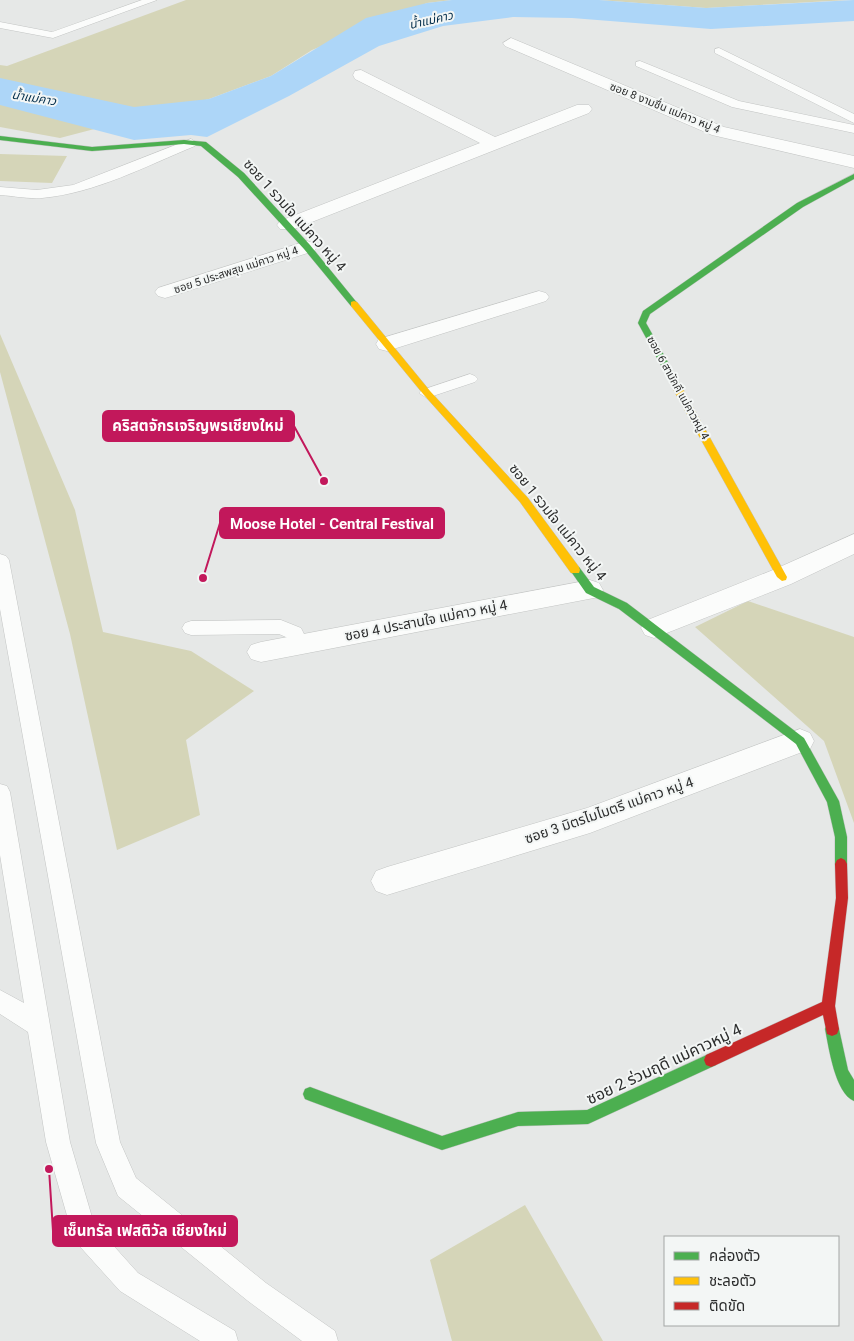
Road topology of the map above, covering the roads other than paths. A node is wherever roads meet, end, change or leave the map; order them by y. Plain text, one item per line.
1 (152, 0) edge
2 (0, 25) edge
3 (510, 43) dead end
4 (719, 51) dead end
5 (640, 64) dead end
6 (361, 75) dead end
7 (583, 109) dead end
8 (854, 119) edge
9 (854, 129) edge
10 (0, 138) edge
11 (197, 143) junction
12 (495, 144) junction
13 (854, 162) edge
14 (854, 176) edge
15 (0, 191) edge
16 (288, 225) junction
17 (307, 247) junction
18 (165, 292) dead end
19 (539, 297) dead end
20 (387, 344) junction
21 (470, 379) dead end
22 (427, 393) junction
23 (854, 543) edge
24 (0, 560) edge
25 (782, 577) junction
26 (590, 590) junction
27 (190, 628) dead end
28 (654, 628) junction
29 (300, 644) junction
30 (261, 652) dead end
31 (800, 741) junction
32 (0, 792) edge
33 (387, 881) dead end
34 (0, 1001) edge
35 (828, 1006) junction
36 (39, 1026) junction
37 (847, 1074) edge
38 (310, 1094) dead end
39 (854, 1094) edge
40 (225, 1341) edge
41 (325, 1341) edge

1 - 2 lane
3 - 13 street, ซอย 8 งามชื่น แม่คาว หมู่ 4
4 - 8 lane
5 - 9 lane
6 - 12 street
7 - 12 street
10 - 11 street
11 - 15 lane
11 - 16 street, ซอย 1 รวมใจ แม่คาว หมู่ 4
12 - 16 street
14 - 25 street, ซอย 6 สามัคคี แม่คาวหมู่ 4
16 - 17 street, ซอย 1 รวมใจ แม่คาว หมู่ 4
17 - 18 street, ซอย 5 ประสพสุข แม่คาว หมู่ 4
17 - 20 street, ซอย 1 รวมใจ แม่คาว หมู่ 4
19 - 20 street
20 - 22 street, ซอย 1 รวมใจ แม่คาว หมู่ 4
21 - 22 lane
22 - 26 street, ซอย 1 รวมใจ แม่คาว หมู่ 4
23 - 25 street
24 - 41 lane
25 - 28 street
26 - 28 street, ซอย 1 รวมใจ แม่คาว หมู่ 4
26 - 29 street, ซอย 4 ประสานใจ แม่คาว หมู่ 4
27 - 29 lane
28 - 31 street, ซอย 1 รวมใจ แม่คาว หมู่ 4
29 - 30 street, ซอย 4 ประสานใจ แม่คาว หมู่ 4
31 - 33 street, ซอย 3 มิตรไมไมตรี แม่คาว หมู่ 4
31 - 35 street, ซอย 1 รวมใจ แม่คาว หมู่ 4
32 - 36 lane
34 - 36 lane
35 - 37 street, ซอย 1 รวมใจ แม่คาว หมู่ 4
35 - 38 street, ซอย 2 ร่วมฤดี แม่คาวหมู่ 4
36 - 40 lane
37 - 39 street, ซอย 1 รวมใจ แม่คาว หมู่ 4

